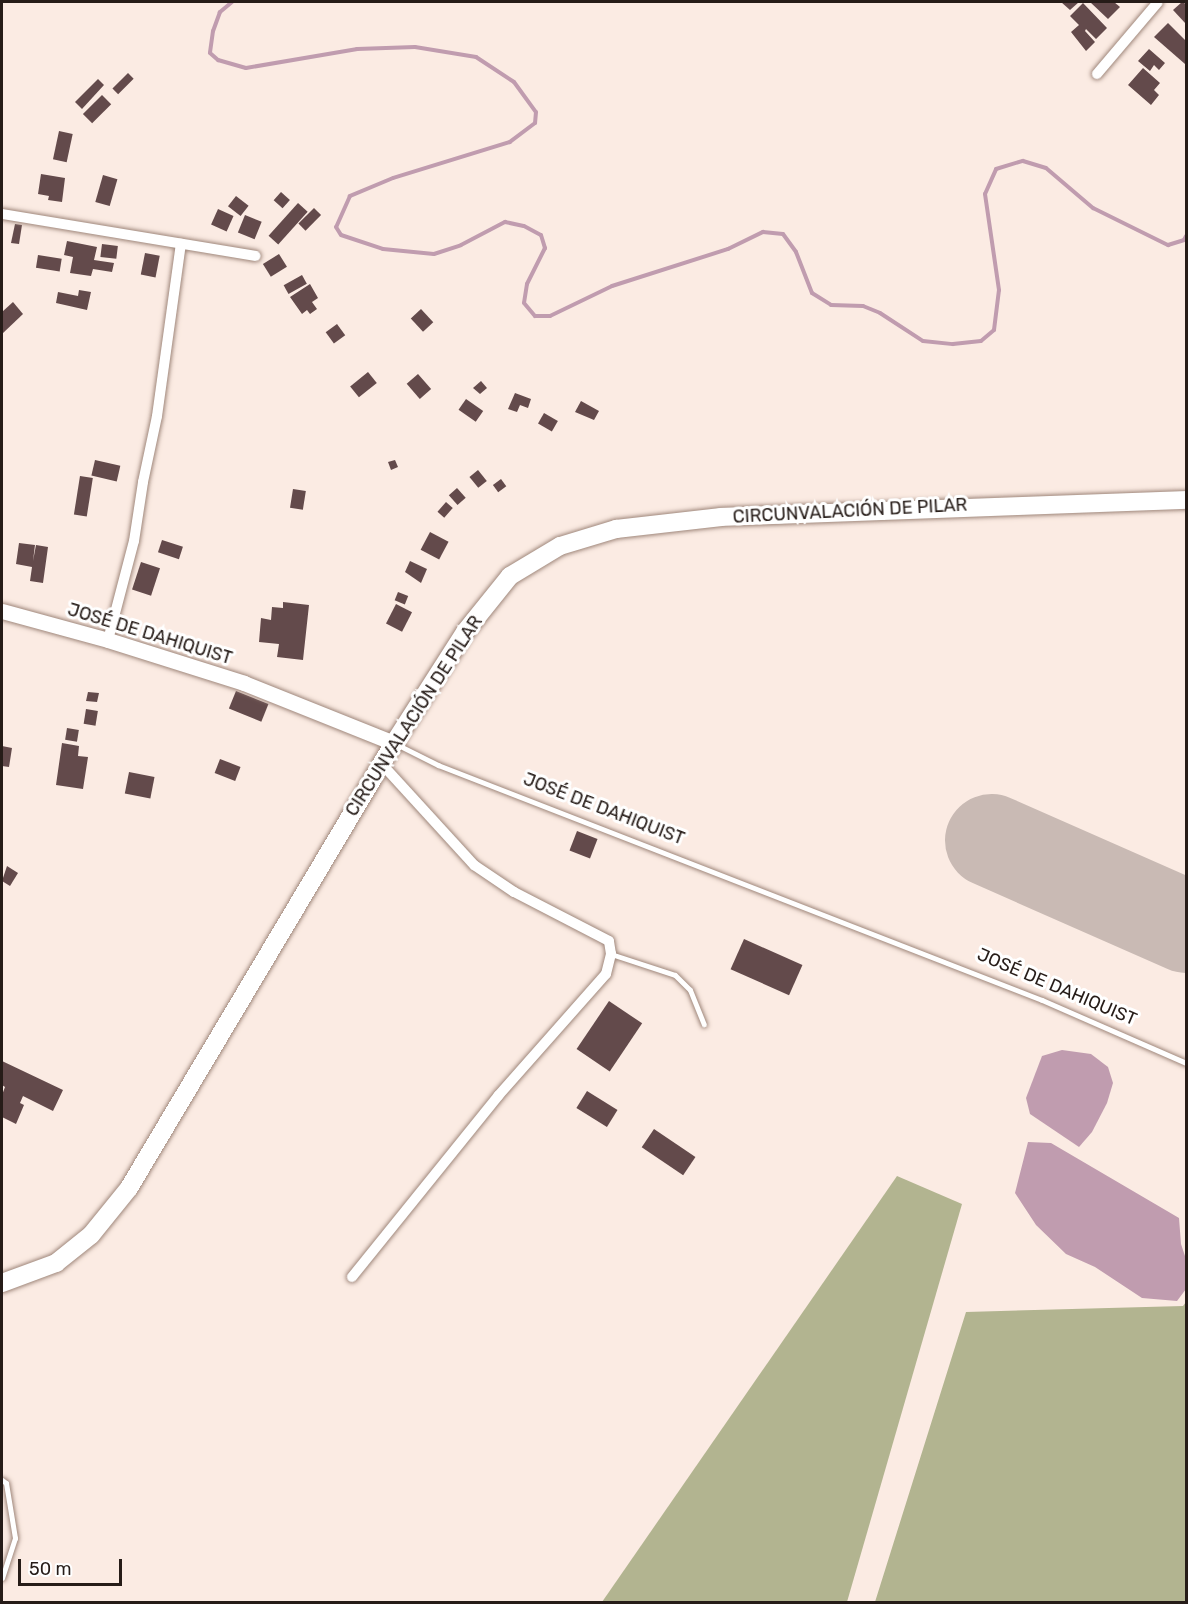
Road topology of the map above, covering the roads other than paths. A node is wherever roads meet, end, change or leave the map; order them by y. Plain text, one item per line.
1 (1158, 2) edge
2 (1097, 74) dead end
3 (2, 214) edge
4 (181, 244) junction
5 (256, 256) dead end
6 (1186, 500) edge
7 (2, 611) edge
8 (108, 640) junction
9 (394, 743) junction
10 (381, 764) junction
11 (611, 954) junction
12 (704, 1024) dead end
13 (1186, 1063) edge
14 (352, 1277) dead end
15 (2, 1283) edge
16 (2, 1480) edge
17 (2, 1578) edge

1 - 2 street
3 - 4 street
4 - 5 street
4 - 8 street
6 - 9 main road, CIRCUNVALACIÓN DE PILAR
7 - 8 main road, JOSÉ DE DAHIQUIST
8 - 9 main road, JOSÉ DE DAHIQUIST
9 - 10 main road, CIRCUNVALACIÓN DE PILAR
9 - 13 lane, JOSÉ DE DAHIQUIST
10 - 11 street
10 - 15 main road, CIRCUNVALACIÓN DE PILAR
11 - 12 lane
11 - 14 street
16 - 17 lane

